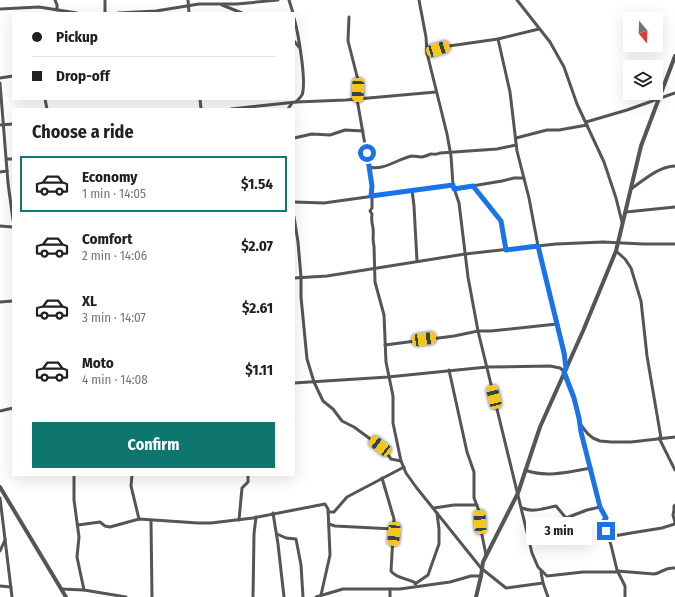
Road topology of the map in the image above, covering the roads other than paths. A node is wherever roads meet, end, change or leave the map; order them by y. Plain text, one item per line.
1 (55, 0) edge
2 (105, 0) edge
3 (188, 0) edge
4 (278, 0) edge
5 (289, 0) edge
6 (419, 0) edge
7 (517, 0) edge
8 (220, 4) junction
9 (189, 5) junction
10 (39, 7) junction
11 (0, 9) edge
12 (57, 10) junction
13 (39, 12) edge
14 (70, 12) edge
15 (105, 12) edge
16 (137, 12) edge
17 (189, 12) edge
18 (240, 12) edge
19 (293, 12) edge
20 (349, 18) dead end
21 (295, 23) edge
22 (539, 29) junction
23 (498, 39) junction
24 (295, 42) edge
25 (300, 48) junction
26 (427, 53) junction
27 (675, 56) edge
28 (12, 76) edge
29 (0, 78) edge
30 (0, 83) edge
31 (663, 88) edge
32 (436, 92) junction
33 (675, 92) edge
34 (663, 96) edge
35 (357, 99) junction
36 (654, 100) edge
37 (658, 100) edge
38 (294, 103) junction
39 (242, 108) edge
40 (289, 108) edge
41 (586, 123) junction
42 (2, 124) edge
43 (363, 131) junction
44 (295, 138) edge
45 (516, 138) junction
46 (516, 145) junction
47 (450, 153) junction
48 (7, 159) junction
49 (12, 159) edge
50 (675, 166) edge
51 (369, 168) junction
52 (7, 171) junction
53 (0, 172) edge
54 (524, 178) junction
55 (473, 186) junction
56 (454, 187) junction
57 (631, 189) junction
58 (412, 190) junction
59 (12, 196) edge
60 (371, 196) junction
61 (295, 202) edge
62 (675, 207) edge
63 (626, 212) junction
64 (295, 223) edge
65 (623, 225) junction
66 (0, 226) edge
67 (12, 227) edge
68 (619, 242) junction
69 (675, 244) edge
70 (538, 246) junction
71 (506, 250) junction
72 (616, 251) junction
73 (465, 254) junction
74 (417, 261) junction
75 (374, 268) junction
76 (295, 278) edge
77 (301, 278) junction
78 (12, 301) edge
79 (0, 302) edge
80 (557, 324) junction
81 (478, 331) junction
82 (385, 345) junction
83 (487, 367) junction
84 (449, 370) junction
85 (565, 370) junction
86 (388, 377) junction
87 (314, 382) junction
88 (295, 383) edge
89 (12, 408) edge
90 (0, 411) edge
91 (580, 424) junction
92 (675, 437) edge
93 (660, 438) junction
94 (401, 461) junction
95 (404, 467) junction
96 (591, 468) junction
97 (525, 470) junction
98 (675, 470) edge
99 (74, 476) edge
100 (132, 476) edge
101 (248, 476) edge
102 (382, 478) junction
103 (0, 487) edge
104 (518, 493) junction
105 (0, 498) edge
106 (477, 505) junction
107 (675, 505) edge
108 (600, 507) junction
109 (434, 508) junction
110 (522, 508) junction
111 (328, 512) junction
112 (274, 513) junction
113 (437, 513) junction
114 (1, 514) edge
115 (256, 517) junction
116 (139, 519) junction
117 (238, 520) junction
118 (152, 521) junction
119 (675, 523) edge
120 (329, 524) junction
121 (78, 525) junction
122 (394, 529) junction
123 (277, 534) junction
124 (608, 537) junction
125 (6, 538) junction
126 (0, 551) edge
127 (486, 555) junction
128 (481, 568) junction
129 (675, 568) edge
130 (541, 571) junction
131 (617, 571) junction
132 (481, 576) junction
133 (416, 583) junction
134 (543, 583) junction
135 (0, 586) edge
136 (11, 587) junction
137 (410, 587) junction
138 (61, 589) junction
139 (390, 589) junction
140 (84, 590) junction
141 (321, 595) junction
142 (12, 597) edge
143 (66, 597) edge
144 (126, 597) edge
145 (152, 597) edge
146 (253, 597) edge
147 (284, 597) edge
148 (303, 597) edge
149 (316, 597) edge
150 (390, 597) edge
151 (476, 597) edge
152 (548, 597) edge
153 (625, 597) edge

1 - 12 street
2 - 15 street
3 - 9 street
4 - 8 street
5 - 19 street
6 - 26 street
7 - 22 street
8 - 9 street
8 - 18 street
9 - 16 street
9 - 17 street
10 - 11 street
10 - 12 street
10 - 13 street
12 - 14 street
20 - 35 street
21 - 25 street
22 - 23 street
22 - 41 street
23 - 26 street
23 - 45 street
24 - 25 street
25 - 38 street
26 - 32 street
27 - 31 street
28 - 29 street
30 - 42 street
32 - 35 street
32 - 47 street
33 - 34 street
35 - 38 street
35 - 43 street
36 - 41 street
37 - 57 street
38 - 39 street
38 - 40 street
41 - 45 street
41 - 65 street
42 - 48 street
43 - 44 street
43 - 51 street
45 - 46 street
46 - 47 street
46 - 54 street
47 - 51 street
47 - 56 street
48 - 49 street
48 - 52 street
50 - 57 street
51 - 60 street
52 - 53 street
52 - 59 street
54 - 55 street
54 - 70 street
55 - 56 street
55 - 71 street
56 - 58 street
56 - 73 street
57 - 63 street
58 - 60 street
58 - 74 street
60 - 61 street
60 - 75 street
62 - 63 street
63 - 65 street
64 - 77 street
65 - 68 street
66 - 67 street
68 - 69 street
68 - 70 street
68 - 72 street
70 - 71 street
70 - 80 street
71 - 73 street
72 - 85 street
72 - 93 street
73 - 74 street
73 - 81 street
74 - 75 street
75 - 77 street
75 - 82 street
76 - 77 street
77 - 87 street
78 - 79 street
80 - 81 street
80 - 85 street
81 - 82 street
81 - 83 street
82 - 86 street
83 - 84 street
83 - 85 street
83 - 104 street
84 - 86 street
84 - 106 street
85 - 91 street
85 - 97 street
86 - 87 street
86 - 94 street
87 - 88 street
87 - 94 street
89 - 90 street
91 - 93 street
91 - 96 street
92 - 93 street
93 - 98 street
94 - 95 street
95 - 102 street
95 - 109 street
96 - 97 street
96 - 108 street
97 - 104 street
99 - 121 street
100 - 116 street
101 - 117 street
102 - 111 street
102 - 122 street
103 - 138 street
104 - 110 street
104 - 127 street
105 - 114 street
106 - 109 street
106 - 127 street
107 - 119 street
108 - 110 street
108 - 124 street
109 - 113 street
110 - 130 street
111 - 112 street
111 - 120 street
112 - 115 street
112 - 123 street
113 - 128 street
113 - 133 street
114 - 125 street
115 - 117 street
115 - 146 street
116 - 118 street
116 - 121 street
117 - 118 street
118 - 145 street
119 - 124 street
120 - 122 street
120 - 141 street
121 - 140 street
122 - 133 street
123 - 147 street
123 - 148 street
124 - 131 street
125 - 126 street
125 - 136 street
127 - 128 street
128 - 132 street
128 - 134 street
129 - 131 street
130 - 131 street
130 - 134 street
131 - 153 street
132 - 137 street
132 - 151 street
133 - 137 street
134 - 152 street
135 - 136 street
136 - 142 street
137 - 139 street
138 - 140 street
138 - 143 street
139 - 141 street
139 - 150 street
140 - 144 street
141 - 149 street

